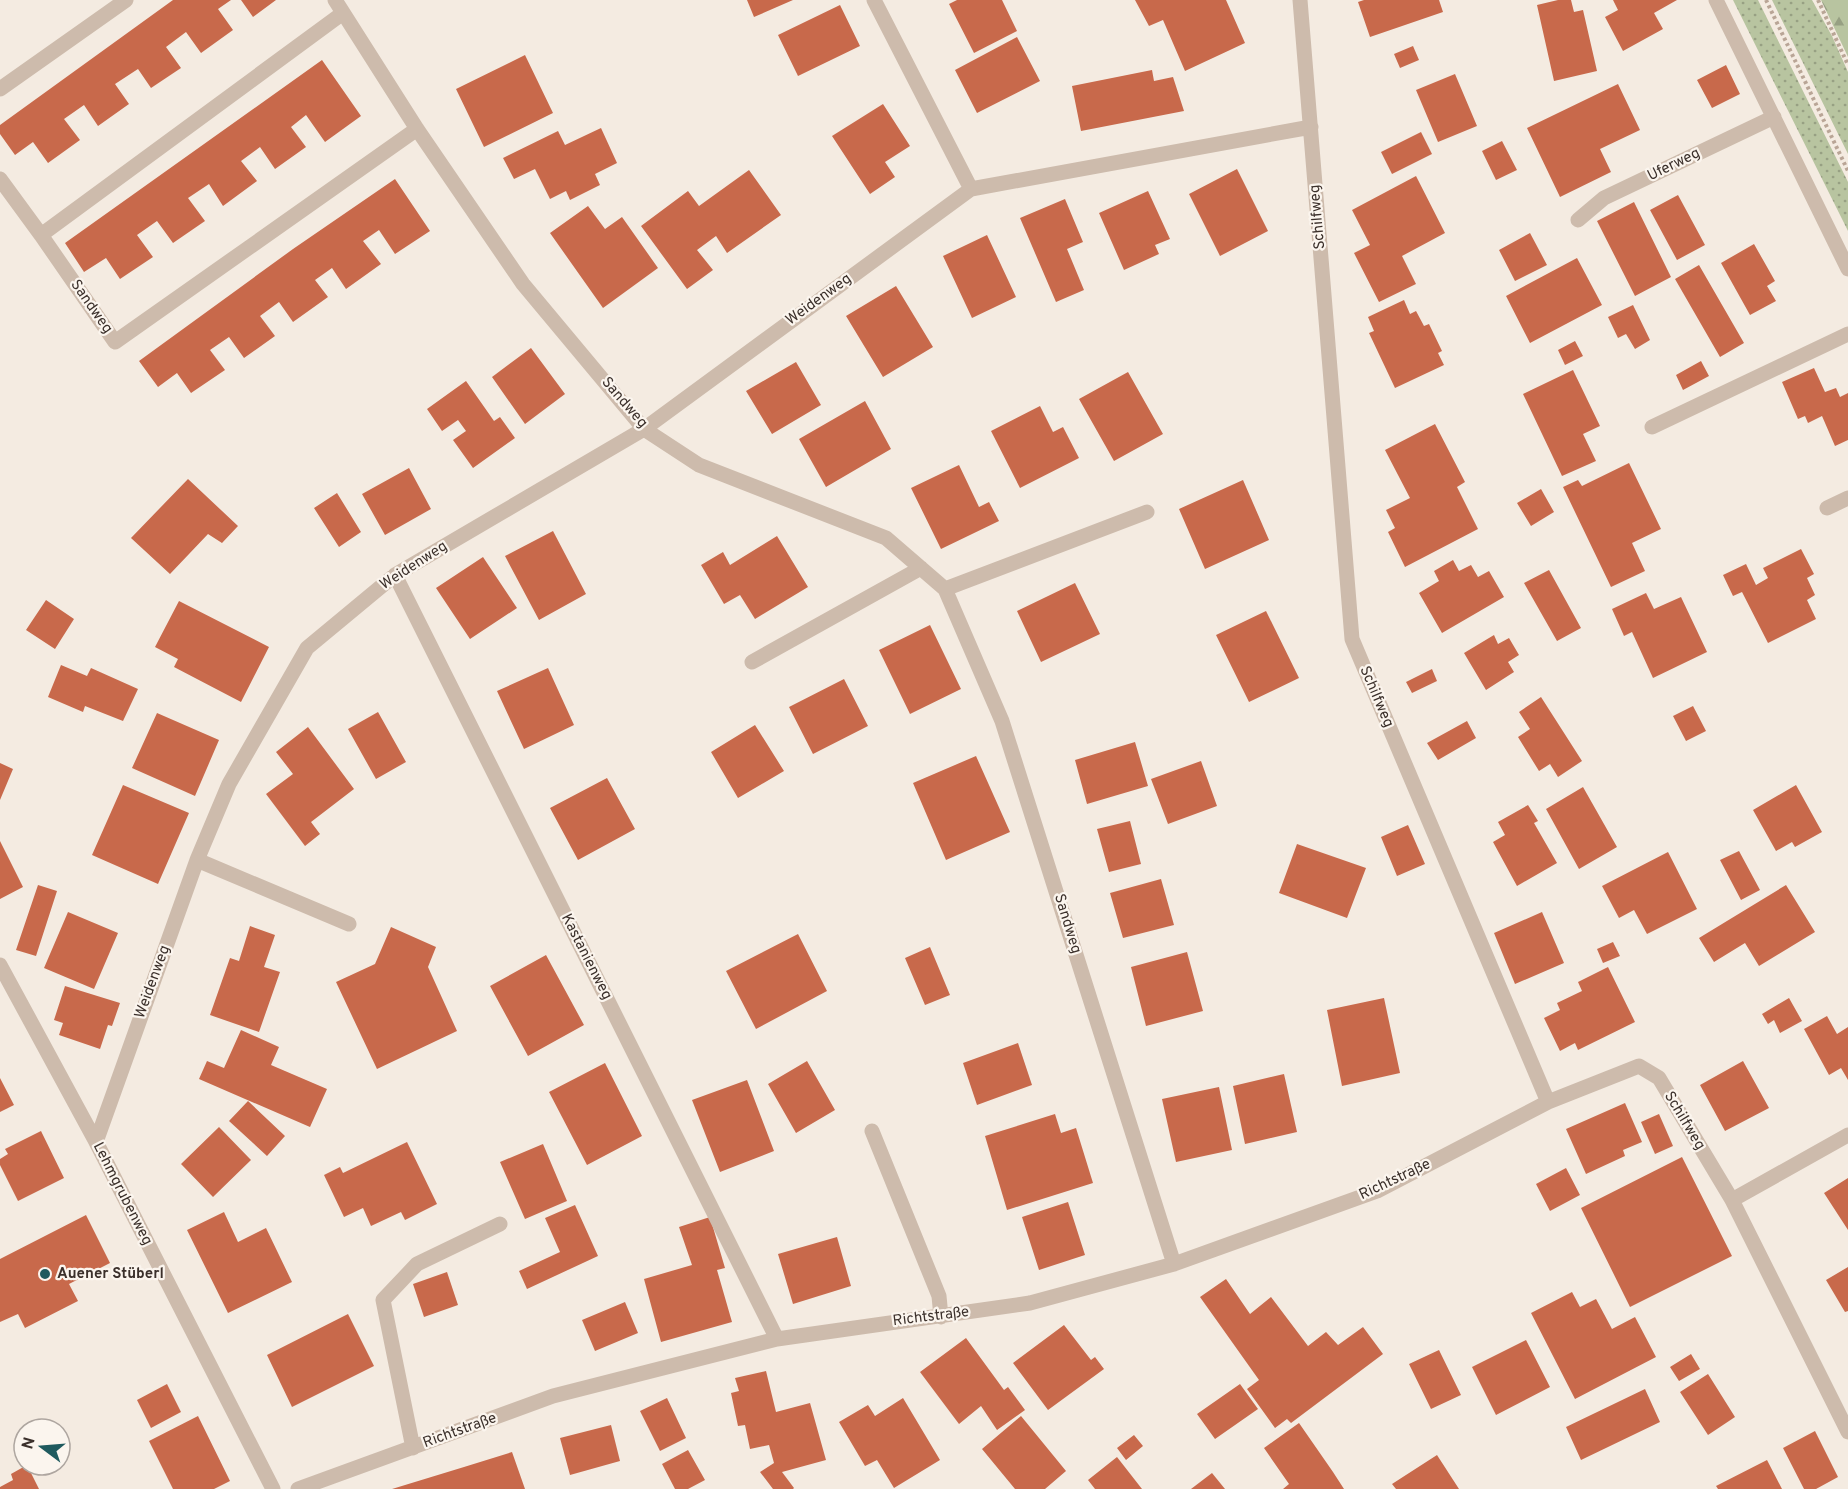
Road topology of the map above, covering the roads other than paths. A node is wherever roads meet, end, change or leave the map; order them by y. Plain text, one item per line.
1 (126, 0) edge
2 (874, 0) edge
3 (1300, 0) edge
4 (1716, 0) edge
5 (339, 7) edge
6 (0, 89) edge
7 (1774, 117) junction
8 (1311, 127) junction
9 (417, 129) junction
10 (0, 179) edge
11 (971, 189) junction
12 (1578, 220) dead end
13 (41, 235) junction
14 (1848, 269) edge
15 (1848, 334) edge
16 (1652, 427) dead end
17 (644, 429) junction
18 (1848, 498) edge
19 (1827, 508) dead end
20 (1147, 512) dead end
21 (921, 568) junction
22 (395, 575) junction
23 (945, 590) junction
24 (752, 662) dead end
25 (197, 860) junction
26 (349, 924) dead end
27 (0, 965) edge
28 (1548, 1102) junction
29 (872, 1131) dead end
30 (1848, 1135) edge
31 (96, 1142) junction
32 (1732, 1200) junction
33 (500, 1224) dead end
34 (1174, 1264) junction
35 (941, 1317) junction
36 (777, 1338) junction
37 (1848, 1432) edge
38 (414, 1448) junction
39 (273, 1489) edge
40 (298, 1489) edge

1 - 6 street
2 - 11 street
3 - 8 street, Schilfweg
4 - 7 street
5 - 9 street, Sandweg
5 - 13 street, Sandweg
7 - 12 street, Uferweg
7 - 14 street
8 - 11 street, Weidenweg
8 - 28 street, Schilfweg
9 - 13 street, Sandweg
9 - 17 street, Sandweg
10 - 13 street, Sandweg
11 - 17 street, Weidenweg
15 - 16 street
17 - 21 street, Sandweg
17 - 22 street, Weidenweg
18 - 19 street
20 - 23 street
21 - 23 street, Sandweg
21 - 24 street
22 - 25 street, Weidenweg
22 - 36 street, Kastanienweg
23 - 34 street, Sandweg
25 - 26 street
25 - 31 street, Weidenweg
27 - 31 street, Lehmgrubenweg
28 - 32 street, Schilfweg
28 - 34 street, Richtstraße
29 - 35 street
30 - 32 street
31 - 39 street, Lehmgrubenweg
32 - 37 street, Schilfweg
33 - 38 street
34 - 35 street, Richtstraße
35 - 36 street, Richtstraße
36 - 38 street, Richtstraße
38 - 40 street, Richtstraße

